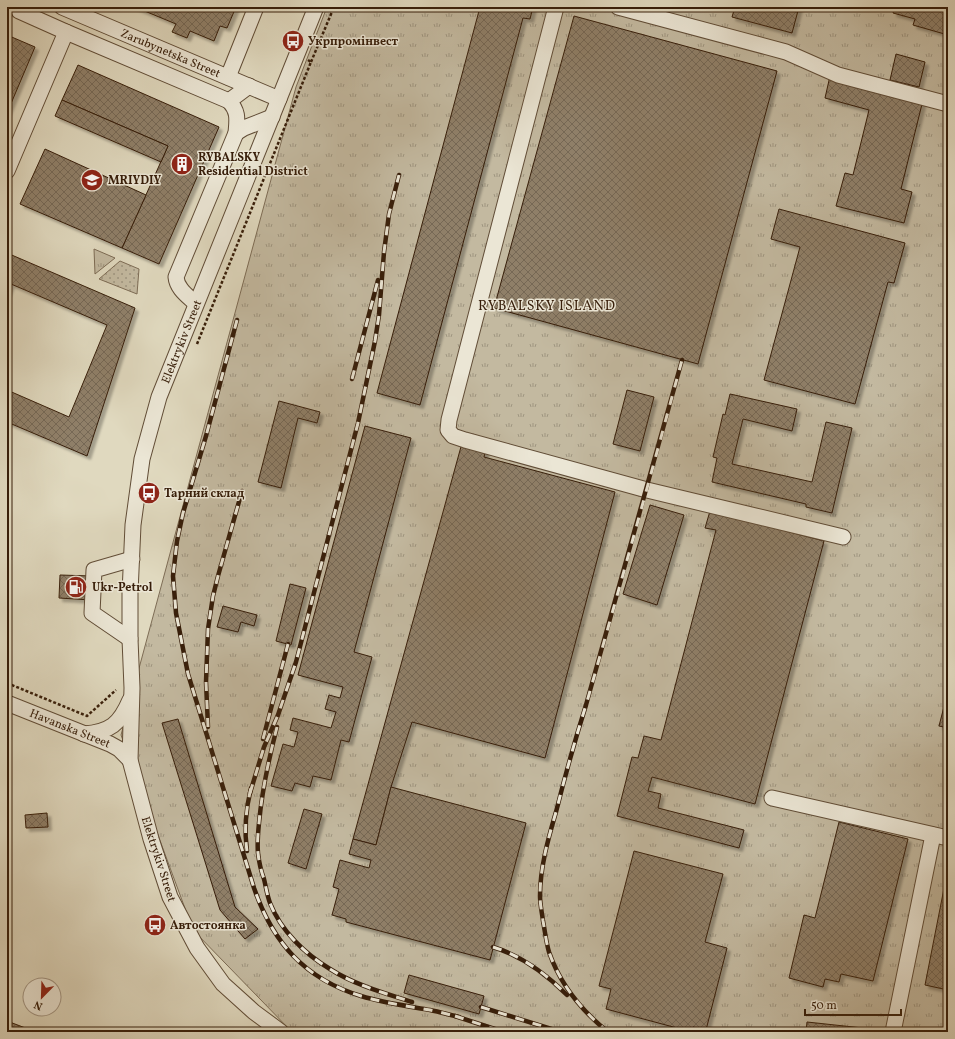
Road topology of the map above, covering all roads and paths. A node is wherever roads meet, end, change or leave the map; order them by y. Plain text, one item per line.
1 (62, 7) edge
2 (256, 7) edge
3 (316, 7) edge
4 (334, 7) edge
5 (556, 7) edge
6 (618, 7) edge
7 (17, 8) edge
8 (66, 32) junction
9 (296, 55) junction
10 (311, 62) junction
11 (228, 77) junction
12 (249, 86) junction
13 (279, 99) junction
14 (229, 101) junction
15 (948, 104) edge
16 (272, 117) junction
17 (236, 134) junction
18 (8, 164) edge
19 (196, 304) junction
20 (196, 346) dead end
21 (843, 537) dead end
22 (132, 559) junction
23 (130, 639) junction
24 (7, 684) edge
25 (116, 690) dead end
26 (132, 695) junction
27 (7, 703) edge
28 (84, 734) junction
29 (130, 760) junction
30 (772, 798) dead end
31 (933, 835) junction
32 (948, 838) edge
33 (281, 1032) edge
34 (893, 1032) edge

1 - 11 street, Zarubynetska Street
2 - 11 street
3 - 9 street, Elektrykiv Street
4 - 10 path
5 - 21 street
6 - 15 street
7 - 8 street
8 - 14 street
8 - 18 street
9 - 10 path
9 - 13 street, Elektrykiv Street
10 - 20 path
11 - 12 street, Zarubynetska Street
12 - 13 street, Zarubynetska Street
12 - 14 street
13 - 16 street, Elektrykiv Street
14 - 17 street
16 - 17 street
16 - 19 street, Elektrykiv Street
17 - 19 street
19 - 22 street, Elektrykiv Street
22 - 23 street, Elektrykiv Street
22 - 23 street
23 - 26 street, Elektrykiv Street
24 - 25 path
26 - 28 street, Elektrykiv Street
26 - 29 street, Elektrykiv Street
27 - 28 street, Havanska Street
28 - 29 street, Havanska Street
29 - 33 street, Elektrykiv Street
30 - 31 street
31 - 32 street
31 - 34 street

